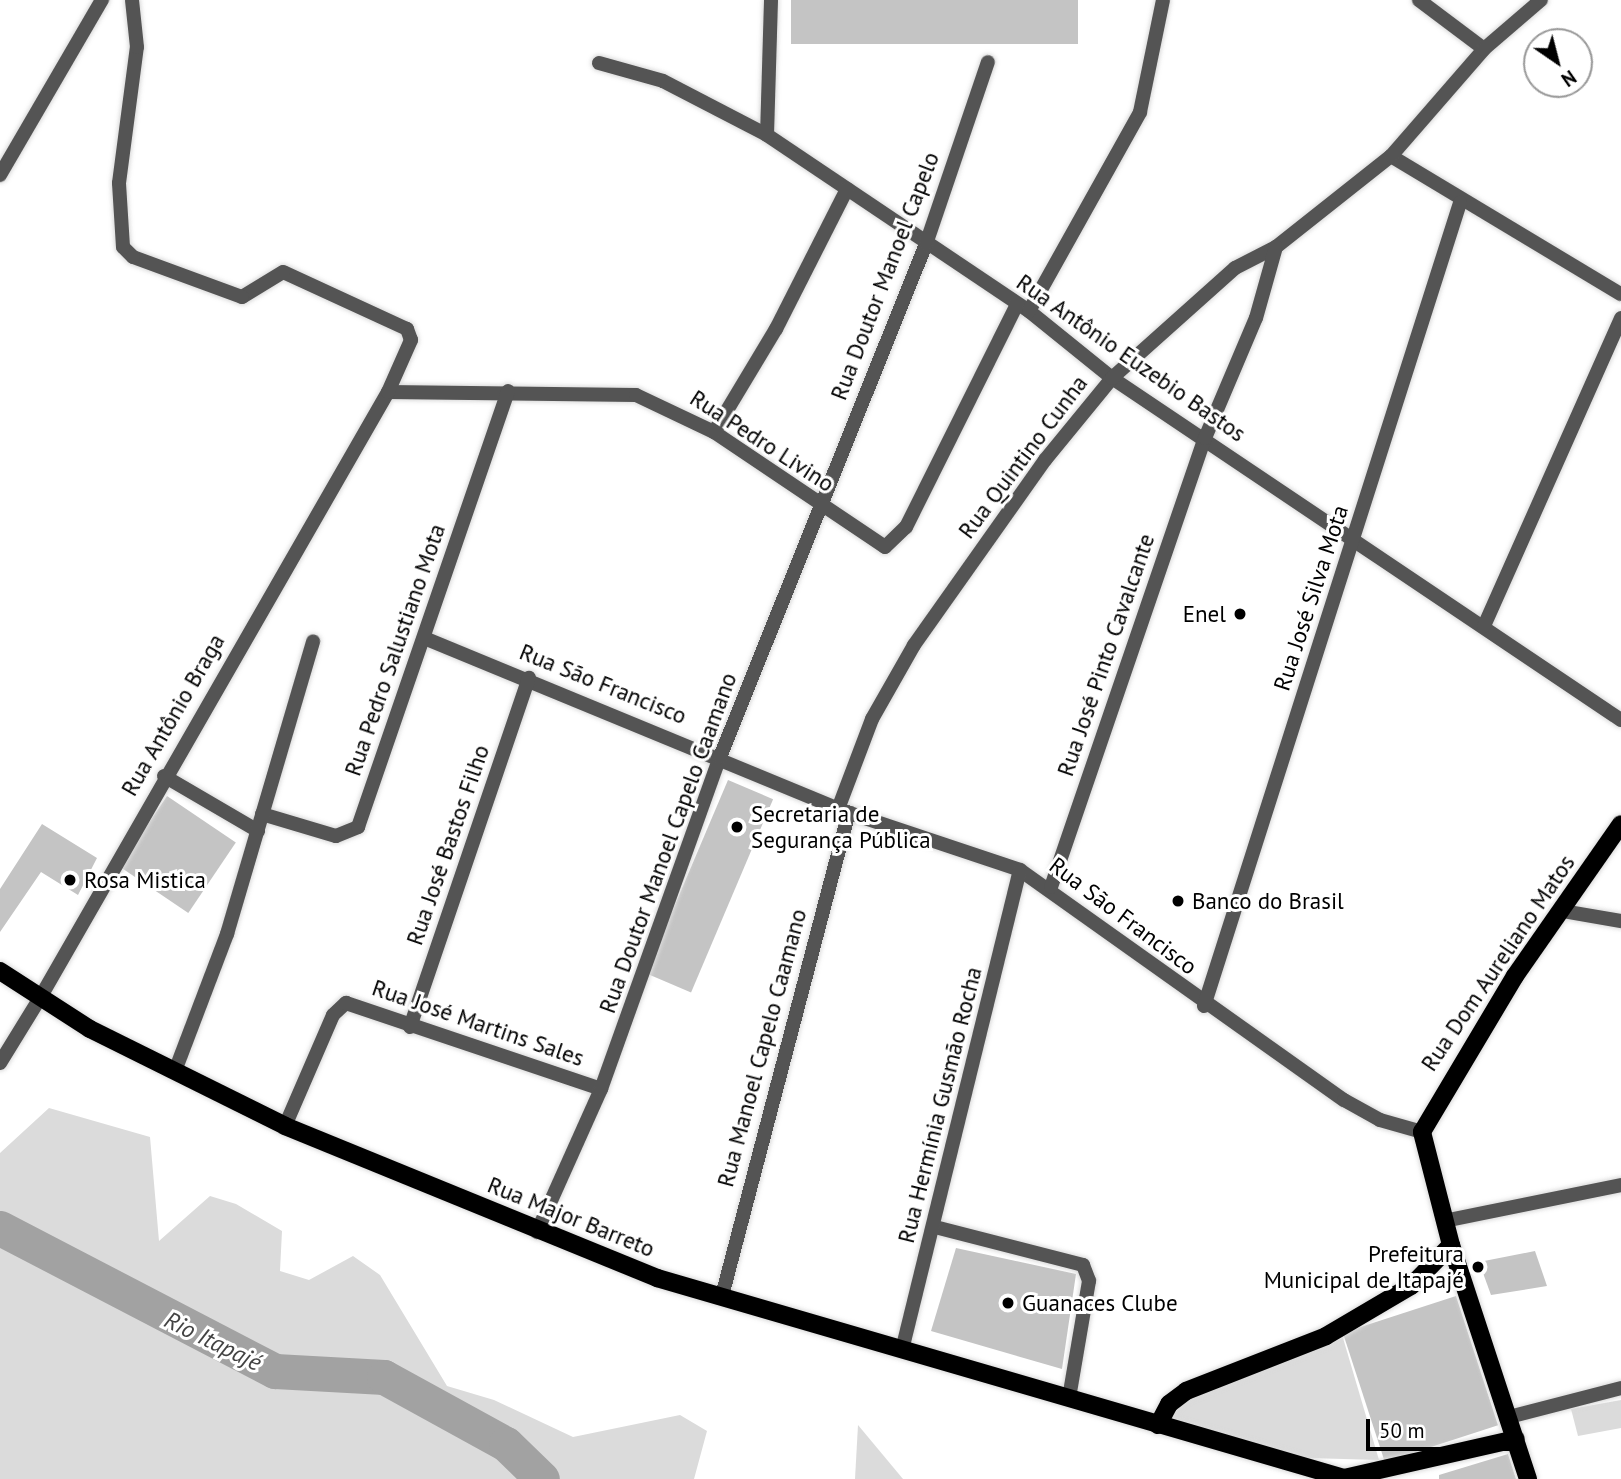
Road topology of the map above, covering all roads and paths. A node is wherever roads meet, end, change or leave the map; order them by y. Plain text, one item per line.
1 (102, 0) edge
2 (132, 0) edge
3 (771, 0) edge
4 (1163, 0) edge
5 (1419, 0) edge
6 (1541, 0) edge
7 (1485, 48) junction
8 (988, 62) dead end
9 (599, 63) dead end
10 (767, 135) junction
11 (1391, 156) junction
12 (0, 175) edge
13 (847, 189) junction
14 (1460, 203) junction
15 (926, 244) junction
16 (1276, 247) junction
17 (1621, 294) edge
18 (1023, 307) junction
19 (1621, 318) edge
20 (1112, 378) junction
21 (508, 390) junction
22 (388, 392) junction
23 (714, 432) junction
24 (1205, 438) junction
25 (819, 506) junction
26 (1355, 537) junction
27 (1484, 626) junction
28 (424, 638) junction
29 (313, 641) dead end
30 (529, 678) junction
31 (1621, 720) edge
32 (720, 757) junction
33 (164, 776) junction
34 (843, 810) junction
35 (262, 814) junction
36 (1621, 824) edge
37 (258, 831) junction
38 (1020, 870) junction
39 (1051, 887) junction
40 (1563, 911) junction
41 (1621, 921) edge
42 (0, 971) edge
43 (40, 998) junction
44 (1204, 1006) junction
45 (410, 1027) junction
46 (0, 1063) edge
47 (175, 1071) junction
48 (601, 1089) junction
49 (285, 1126) junction
50 (1422, 1132) junction
51 (1621, 1185) edge
52 (1444, 1221) junction
53 (935, 1227) junction
54 (537, 1232) junction
55 (1451, 1245) junction
56 (722, 1296) junction
57 (902, 1350) junction
58 (1621, 1388) edge
59 (1069, 1398) junction
60 (1509, 1418) junction
61 (1158, 1425) junction
62 (1516, 1439) junction
63 (1344, 1479) edge
64 (1528, 1479) edge

1 - 12 street
2 - 22 street, Rua Antônio Braga
3 - 10 street
4 - 18 street
5 - 7 street
6 - 7 street, Rua Quintino Cunha
7 - 11 street, Rua Quintino Cunha
8 - 15 street, Rua Doutor Manoel Capelo
9 - 10 street, Rua Antônio Euzebio Bastos
10 - 13 street, Rua Antônio Euzebio Bastos
11 - 14 street
11 - 16 street, Rua Quintino Cunha
13 - 15 street, Rua Antônio Euzebio Bastos
13 - 23 street
14 - 17 street
14 - 26 street, Rua José Silva Mota
15 - 18 street, Rua Antônio Euzebio Bastos
15 - 25 street, Rua Doutor Manoel Capelo
16 - 20 street, Rua Quintino Cunha
16 - 24 street, Rua José Pinto Cavalcante
18 - 20 street, Rua Antônio Euzebio Bastos
18 - 25 street, Rua Pedro Livino
19 - 27 street
20 - 24 street, Rua Antônio Euzebio Bastos
20 - 34 street, Rua Quintino Cunha
21 - 22 street, Rua Pedro Livino
21 - 23 street, Rua Pedro Livino
21 - 28 street, Rua Pedro Salustiano Mota
22 - 33 street, Rua Antônio Braga
23 - 25 street, Rua Pedro Livino
24 - 26 street, Rua Antônio Euzebio Bastos
24 - 39 street, Rua José Pinto Cavalcante
25 - 32 street, Rua Doutor Manoel Capelo Caamano
26 - 27 street, Rua Antônio Euzebio Bastos
26 - 44 street, Rua José Silva Mota
27 - 31 street, Rua Antônio Euzebio Bastos
28 - 30 street, Rua São Francisco
28 - 35 street, Rua Pedro Salustiano Mota
29 - 35 street
30 - 32 street, Rua São Francisco
30 - 45 street, Rua José Bastos Filho
32 - 34 street, Rua São Francisco
32 - 48 street, Rua Doutor Manoel Capelo Caamano
33 - 37 street
33 - 43 street, Rua Antônio Braga
34 - 38 street, Rua São Francisco
34 - 56 street, Rua Manoel Capelo Caamano
35 - 37 street
36 - 40 main road, Rua Dom Aureliano Matos
37 - 47 street
38 - 39 street, Rua São Francisco
38 - 53 street, Rua Hermínia Gusmão Rocha
39 - 44 street, Rua São Francisco
40 - 41 street
40 - 50 main road, Rua Dom Aureliano Matos
42 - 43 main road, Rua Major Barreto
43 - 46 street, Rua Antônio Braga
43 - 47 main road, Rua Major Barreto
44 - 50 street, Rua São Francisco
45 - 48 street, Rua José Martins Sales
45 - 49 street, Rua José Martins Sales
47 - 49 main road, Rua Major Barreto
48 - 54 street, Rua Doutor Manoel Capelo Caamano
49 - 54 main road, Rua Major Barreto
50 - 52 main road
51 - 52 street
52 - 55 main road
53 - 57 street, Rua Hermínia Gusmão Rocha
53 - 59 street
54 - 56 main road, Rua Major Barreto
55 - 60 main road
55 - 61 main road
56 - 57 main road, Rua Major Barreto
57 - 59 main road, Rua Major Barreto
58 - 60 street
59 - 61 main road, Rua Major Barreto
60 - 62 main road
61 - 63 main road, Rua Major Barreto
62 - 63 main road
62 - 64 main road

